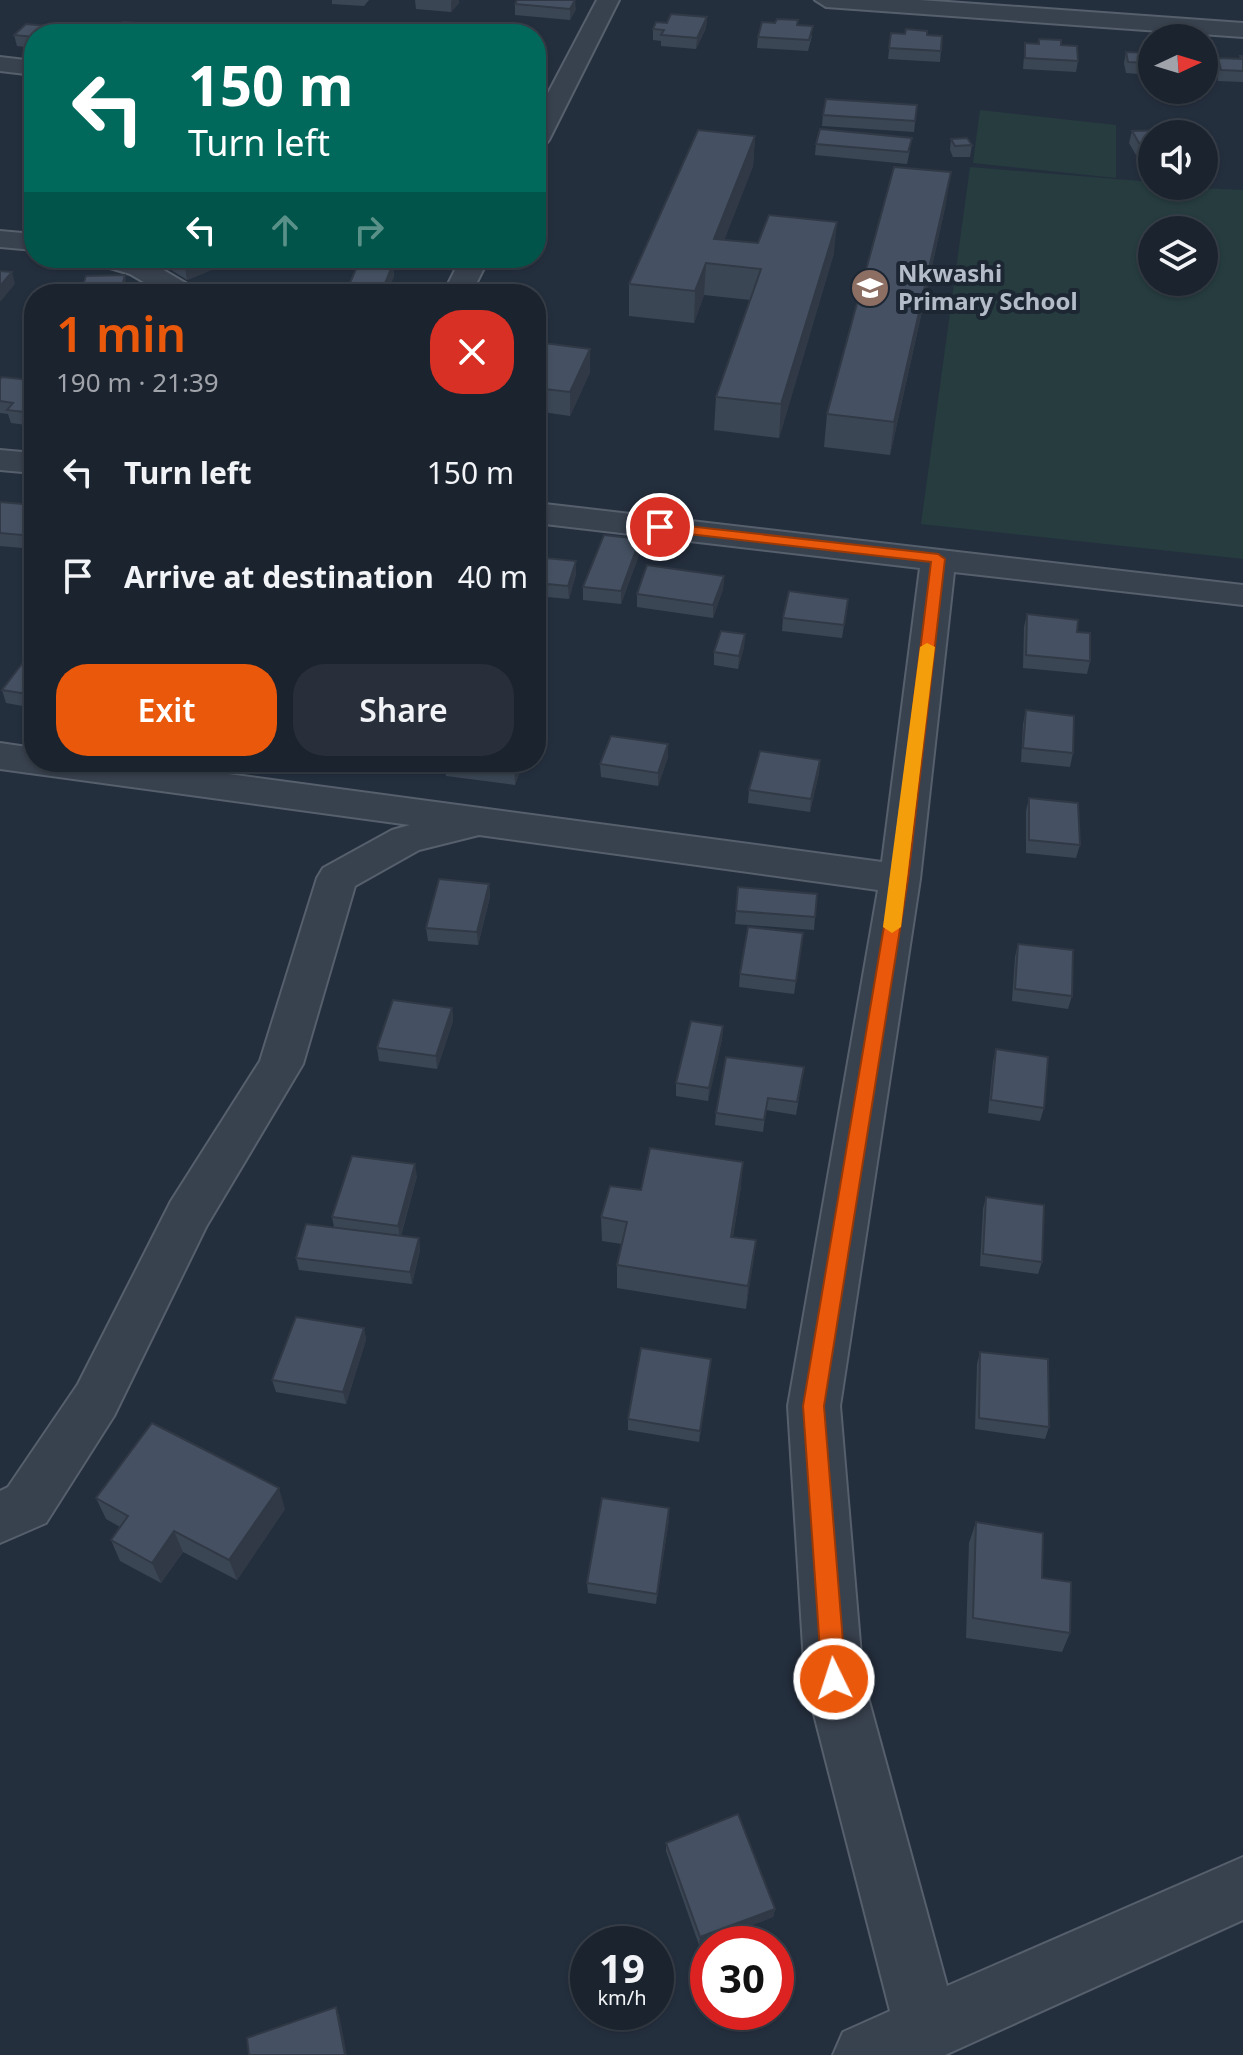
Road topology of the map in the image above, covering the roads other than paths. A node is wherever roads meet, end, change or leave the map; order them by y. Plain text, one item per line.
1 (608, 0) edge
2 (826, 0) edge
3 (1243, 30) edge
4 (0, 64) edge
5 (24, 67) edge
6 (546, 114) edge
7 (140, 268) edge
8 (167, 284) edge
9 (0, 460) edge
10 (24, 462) edge
11 (546, 514) edge
12 (938, 559) junction
13 (1243, 595) edge
14 (0, 756) edge
15 (24, 760) edge
16 (119, 772) edge
17 (480, 821) junction
18 (900, 879) junction
19 (0, 1518) edge
20 (1243, 1888) edge
21 (927, 2030) junction
22 (866, 2055) edge

1 - 6 street
2 - 3 street
4 - 5 street
7 - 8 street
9 - 10 street
11 - 12 street
12 - 13 street
12 - 18 street
14 - 15 street
16 - 17 street
17 - 18 street
17 - 19 street
18 - 21 street
20 - 21 street
21 - 22 street

